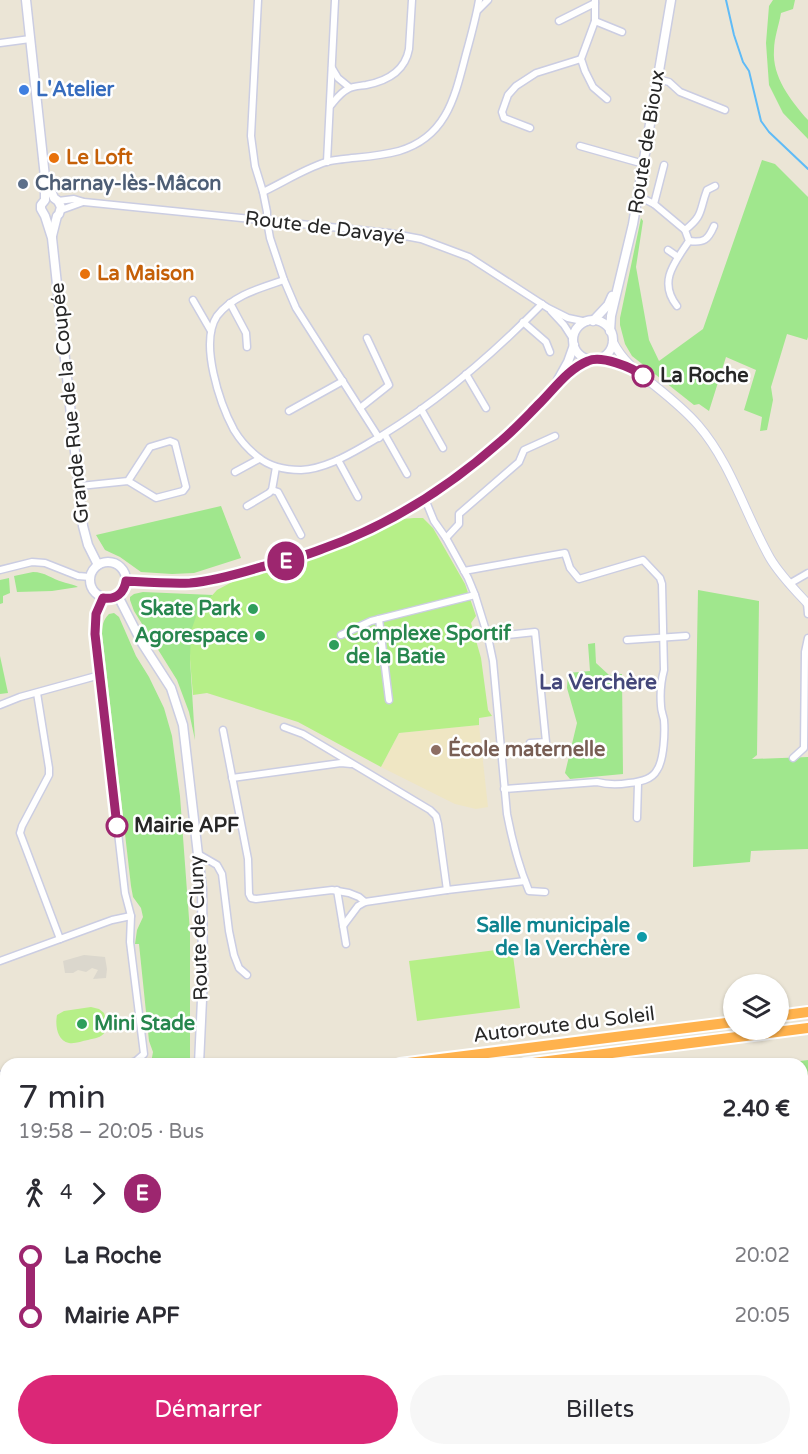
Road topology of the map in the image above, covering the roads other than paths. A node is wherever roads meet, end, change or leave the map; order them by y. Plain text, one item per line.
1 (26, 0) edge
2 (258, 0) edge
3 (335, 0) edge
4 (412, 0) edge
5 (479, 0) edge
6 (488, 0) edge
7 (671, 0) edge
8 (595, 2) edge
9 (477, 11) junction
10 (559, 21) dead end
11 (595, 21) junction
12 (622, 32) dead end
13 (30, 39) junction
14 (0, 43) edge
15 (581, 59) junction
16 (332, 68) junction
17 (657, 79) junction
18 (350, 87) junction
19 (607, 99) dead end
20 (330, 105) junction
21 (725, 110) dead end
22 (530, 128) dead end
23 (580, 146) dead end
24 (327, 162) junction
25 (644, 164) junction
26 (664, 165) dead end
27 (715, 186) dead end
28 (263, 192) junction
29 (638, 196) junction
30 (52, 200) junction
31 (84, 202) junction
32 (654, 204) junction
33 (59, 213) junction
34 (45, 216) junction
35 (267, 221) junction
36 (714, 226) dead end
37 (685, 230) junction
38 (52, 238) junction
39 (688, 241) junction
40 (668, 250) dead end
41 (678, 256) junction
42 (284, 280) junction
43 (619, 282) junction
44 (193, 300) dead end
45 (230, 303) junction
46 (542, 304) junction
47 (677, 306) dead end
48 (548, 309) junction
49 (590, 321) junction
50 (523, 322) junction
51 (610, 331) junction
52 (211, 332) junction
53 (367, 338) dead end
54 (574, 342) junction
55 (613, 342) junction
56 (247, 347) dead end
57 (550, 352) dead end
58 (600, 359) junction
59 (590, 360) junction
60 (638, 372) junction
61 (466, 374) junction
62 (343, 381) junction
63 (555, 385) junction
64 (360, 408) junction
65 (486, 408) dead end
66 (421, 410) junction
67 (289, 411) dead end
68 (555, 435) dead end
69 (382, 436) junction
70 (442, 448) dead end
71 (259, 459) junction
72 (338, 460) junction
73 (276, 467) junction
74 (235, 472) dead end
75 (407, 474) dead end
76 (128, 481) junction
77 (80, 486) junction
78 (272, 490) junction
79 (358, 497) dead end
80 (425, 499) junction
81 (247, 506) dead end
82 (301, 535) dead end
83 (446, 538) junction
84 (98, 565) junction
85 (0, 570) edge
86 (464, 571) junction
87 (808, 573) edge
88 (90, 578) junction
89 (126, 581) junction
90 (789, 584) junction
91 (475, 595) junction
92 (118, 596) junction
93 (103, 598) junction
94 (808, 603) edge
95 (808, 614) edge
96 (379, 619) junction
97 (341, 635) dead end
98 (686, 636) dead end
99 (488, 637) junction
100 (663, 638) junction
101 (808, 638) edge
102 (627, 640) dead end
103 (100, 675) junction
104 (37, 693) junction
105 (389, 700) dead end
106 (0, 705) edge
107 (284, 727) dead end
108 (223, 730) dead end
109 (530, 743) dead end
110 (793, 758) dead end
111 (352, 764) junction
112 (232, 778) junction
113 (638, 783) junction
114 (504, 789) junction
115 (638, 818) dead end
116 (198, 854) junction
117 (525, 881) junction
118 (337, 890) junction
119 (447, 890) junction
120 (544, 892) dead end
121 (365, 902) junction
122 (131, 916) junction
123 (343, 926) junction
124 (60, 939) junction
125 (346, 944) dead end
126 (0, 961) edge
127 (246, 975) dead end
128 (808, 1012) edge
129 (789, 1015) edge
130 (723, 1023) edge
131 (808, 1028) edge
132 (139, 1058) edge
133 (199, 1058) edge
134 (448, 1058) edge
135 (572, 1058) edge

1 - 13 main road
2 - 28 street
3 - 16 street
4 - 18 street
5 - 9 street
6 - 9 street
7 - 17 main road, Route de Bioux
8 - 10 street
8 - 11 street
9 - 24 street
11 - 12 street
11 - 15 street
13 - 14 street
13 - 30 main road
15 - 19 street
15 - 22 street
16 - 18 street
16 - 20 street
17 - 21 street
17 - 25 main road, Route de Bioux
18 - 20 street
20 - 24 street
23 - 25 street
24 - 28 street
25 - 29 main road, Route de Bioux
26 - 32 street
27 - 37 street
28 - 35 street
29 - 32 street
29 - 43 main road, Route de Bioux
30 - 31 street, Route de Davayé
30 - 33 main road
30 - 34 main road
31 - 33 street, Route de Davayé
31 - 35 street, Route de Davayé
32 - 37 street
33 - 34 main road
33 - 38 main road, Grande Rue de la Coupée
34 - 38 main road, Grande Rue de la Coupée
35 - 42 street
35 - 46 street, Route de Davayé
36 - 39 street
37 - 39 street
38 - 77 main road, Grande Rue de la Coupée
39 - 41 street
40 - 41 street
41 - 47 street
42 - 45 street
42 - 62 street
43 - 49 main road, Route de Bioux
43 - 51 main road, Route de Bioux
44 - 52 street
45 - 52 street
45 - 56 street
46 - 48 street, Route de Davayé
46 - 50 street
48 - 49 street, Route de Davayé
48 - 54 street, Route de Davayé
49 - 51 main road
49 - 54 main road
50 - 57 street
50 - 61 street
51 - 55 main road
52 - 71 street
53 - 64 street
54 - 59 main road
54 - 63 main road
55 - 58 main road
55 - 60 street
58 - 59 main road
58 - 60 street
59 - 63 main road
60 - 90 street
61 - 65 street
61 - 66 street
62 - 64 street
62 - 67 street
63 - 80 main road
64 - 69 street
66 - 69 street
66 - 70 street
68 - 83 street
69 - 72 street
69 - 75 street
71 - 73 street
71 - 74 street
72 - 73 street
72 - 79 street
73 - 78 street
76 - 76 street
76 - 77 street
77 - 84 main road, Grande Rue de la Coupée
78 - 81 street
78 - 82 street
80 - 83 street
80 - 89 main road
83 - 86 street
84 - 88 main road
84 - 89 main road
85 - 88 street
86 - 91 street
86 - 100 street
87 - 90 street
88 - 93 main road
89 - 92 main road
90 - 94 street
91 - 96 street
91 - 99 street
92 - 93 main road
92 - 116 main road, Route de Cluny
93 - 103 street
94 - 95 street
96 - 97 street
96 - 105 street
98 - 100 street
99 - 109 street
99 - 114 street
100 - 102 street
100 - 113 street
101 - 110 street
103 - 104 street
103 - 122 street
104 - 106 street
104 - 124 street
107 - 111 street
108 - 112 street
111 - 112 street
111 - 119 street
112 - 118 street
113 - 114 street
113 - 115 street
114 - 117 street
116 - 127 street
116 - 133 main road, Route de Cluny
117 - 119 street
117 - 120 street
118 - 121 street
118 - 123 street
119 - 121 street
121 - 123 street
122 - 124 street
122 - 132 street
123 - 125 street
124 - 126 street
128 - 129 highway
130 - 134 highway, Autoroute du Soleil
131 - 135 highway, Autoroute du Soleil

